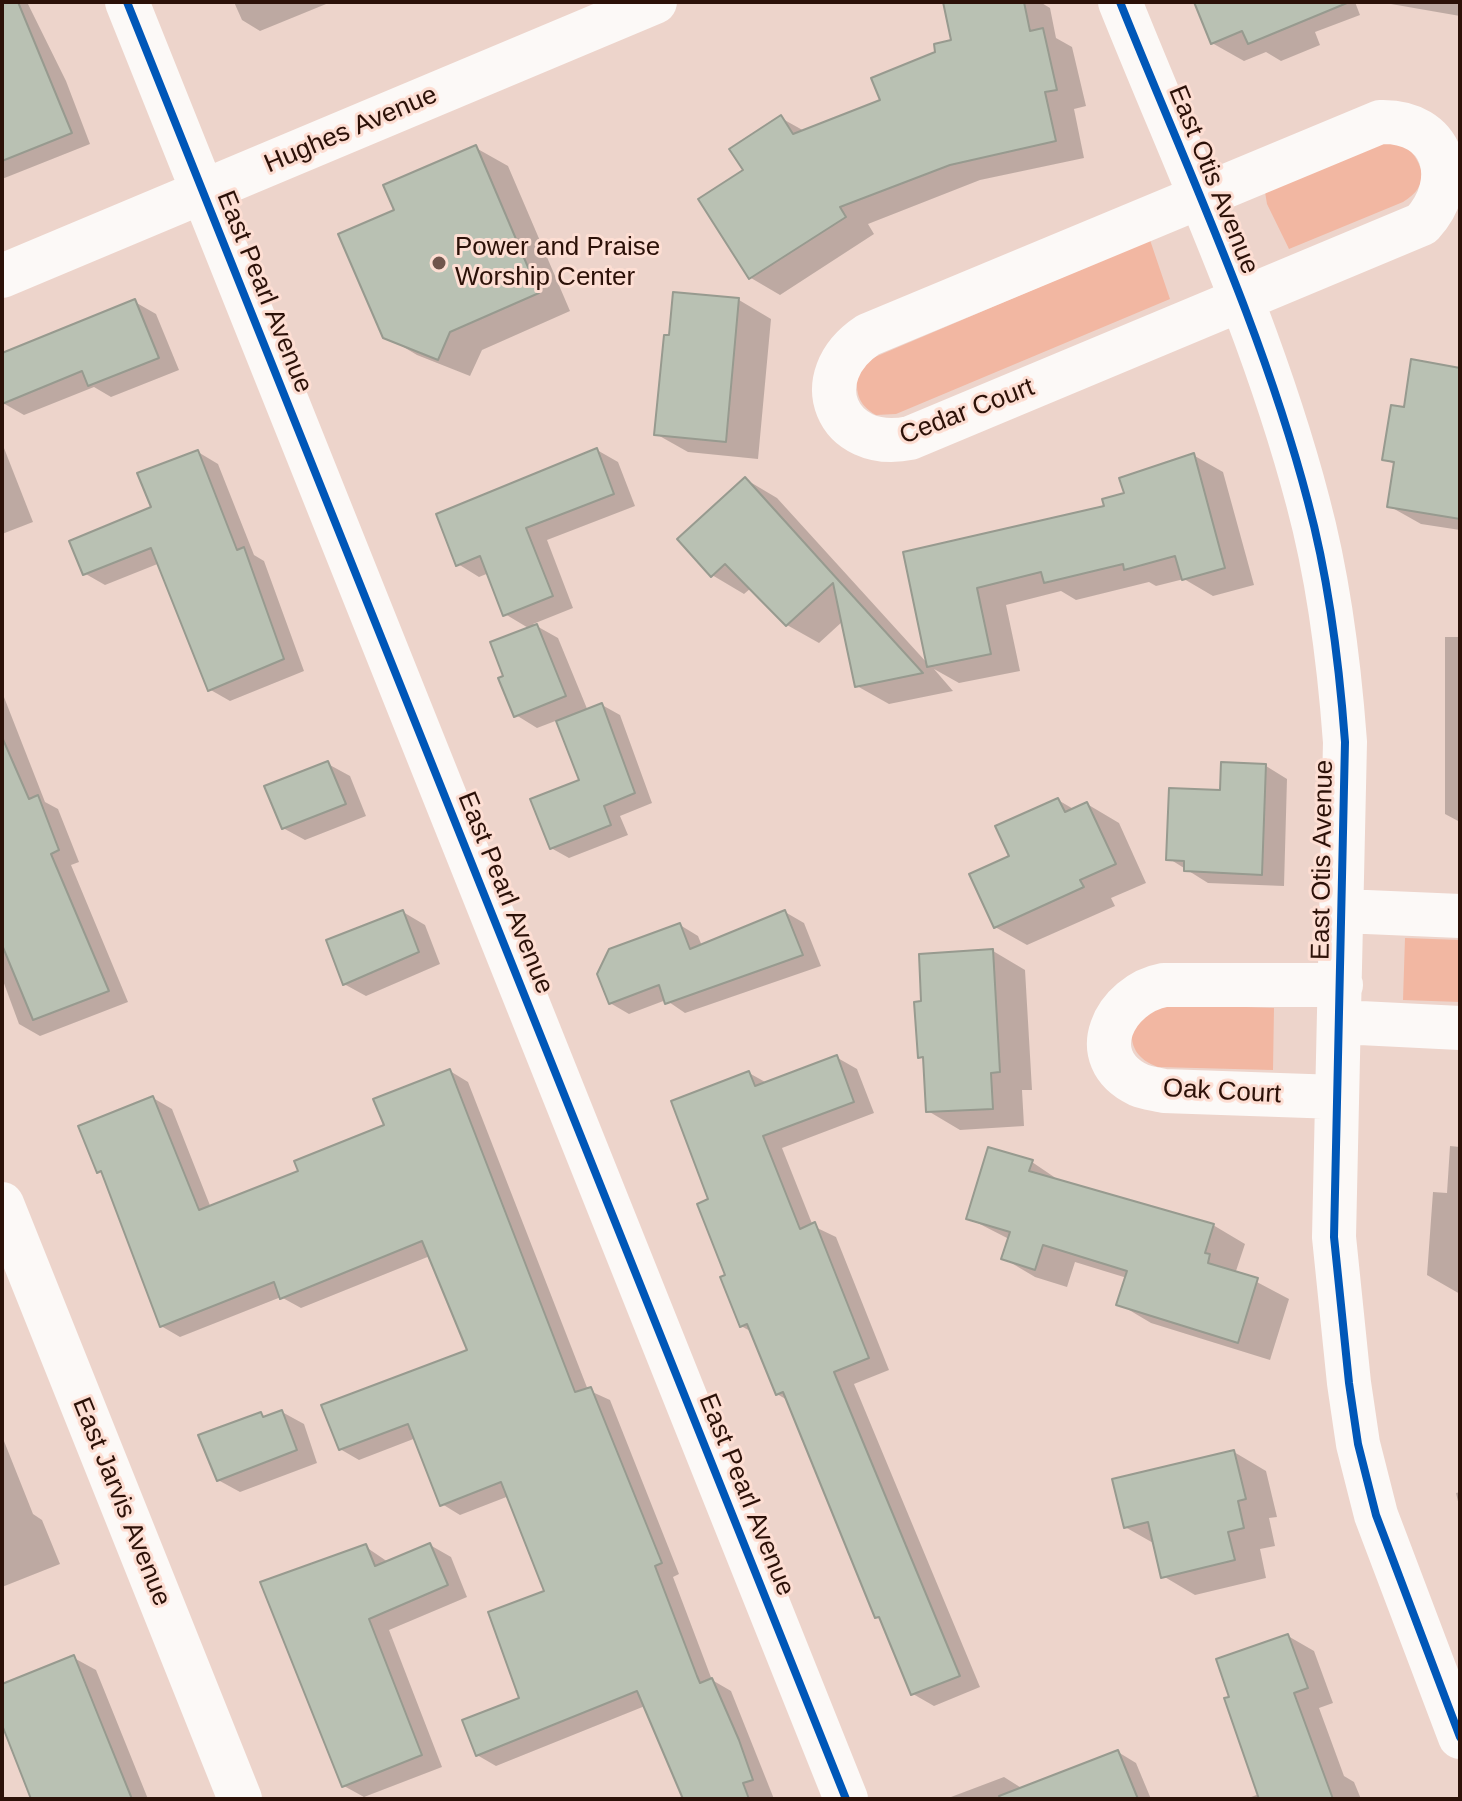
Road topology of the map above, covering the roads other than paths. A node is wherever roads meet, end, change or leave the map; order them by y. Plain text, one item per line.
1 (127, 2) edge
2 (655, 2) edge
3 (1120, 2) edge
4 (203, 192) junction
5 (1198, 196) junction
6 (2, 276) edge
7 (1241, 301) junction
8 (1343, 911) junction
9 (1460, 916) edge
10 (1340, 1004) junction
11 (1460, 1028) edge
12 (1337, 1097) junction
13 (2, 1204) edge
14 (1456, 1716) edge
15 (240, 1799) edge
16 (846, 1799) edge

1 - 4 street, East Pearl Avenue
2 - 4 street, Hughes Avenue
3 - 5 street, East Otis Avenue
4 - 6 street, Hughes Avenue
4 - 16 street, East Pearl Avenue
5 - 7 street, East Otis Avenue
5 - 7 street, Cedar Court
5 - 7 street, Cedar Court
7 - 8 street, East Otis Avenue
8 - 9 street
8 - 10 street, East Otis Avenue
10 - 11 street, Oak Court
10 - 12 street, East Otis Avenue
10 - 12 street, Oak Court
12 - 14 street, East Otis Avenue
13 - 15 street, East Jarvis Avenue

